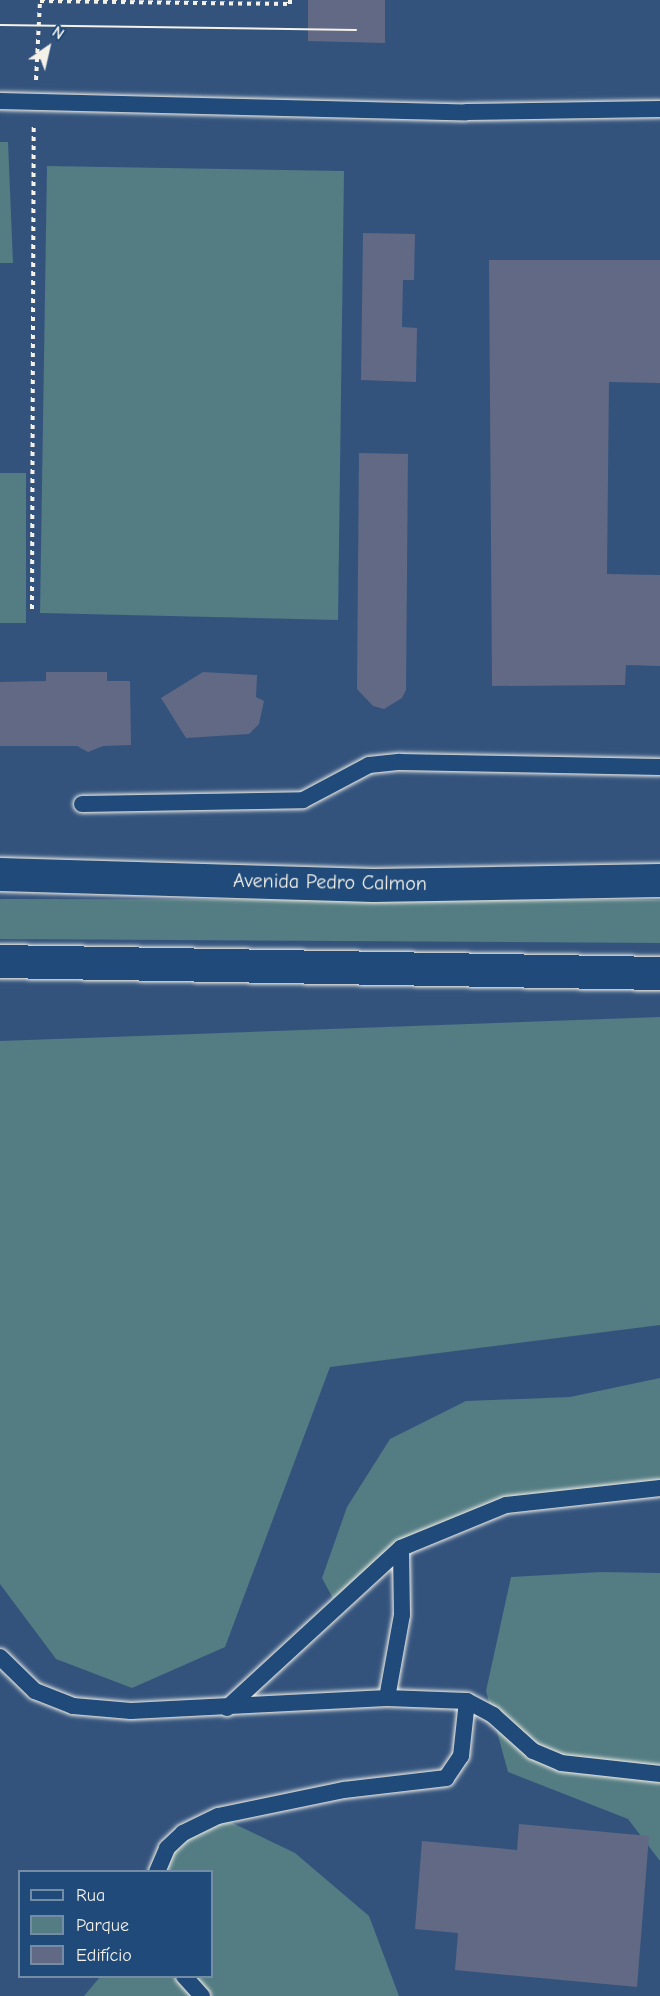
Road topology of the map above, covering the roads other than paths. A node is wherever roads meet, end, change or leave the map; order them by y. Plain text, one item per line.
1 (0, 101) edge
2 (660, 109) edge
3 (660, 766) edge
4 (82, 804) dead end
5 (0, 874) edge
6 (660, 880) edge
7 (0, 961) edge
8 (660, 973) edge
9 (660, 1488) edge
10 (401, 1548) junction
11 (0, 1656) edge
12 (387, 1698) junction
13 (467, 1701) junction
14 (227, 1708) junction
15 (660, 1774) edge
16 (158, 1870) edge
17 (185, 1978) edge
18 (202, 1996) edge

1 - 2 lane
3 - 4 lane
5 - 6 street, Avenida Pedro Calmon
7 - 8 street
9 - 10 lane
10 - 12 lane
10 - 14 lane
11 - 14 lane
12 - 13 lane
12 - 14 lane
13 - 15 lane
13 - 16 lane
17 - 18 lane

